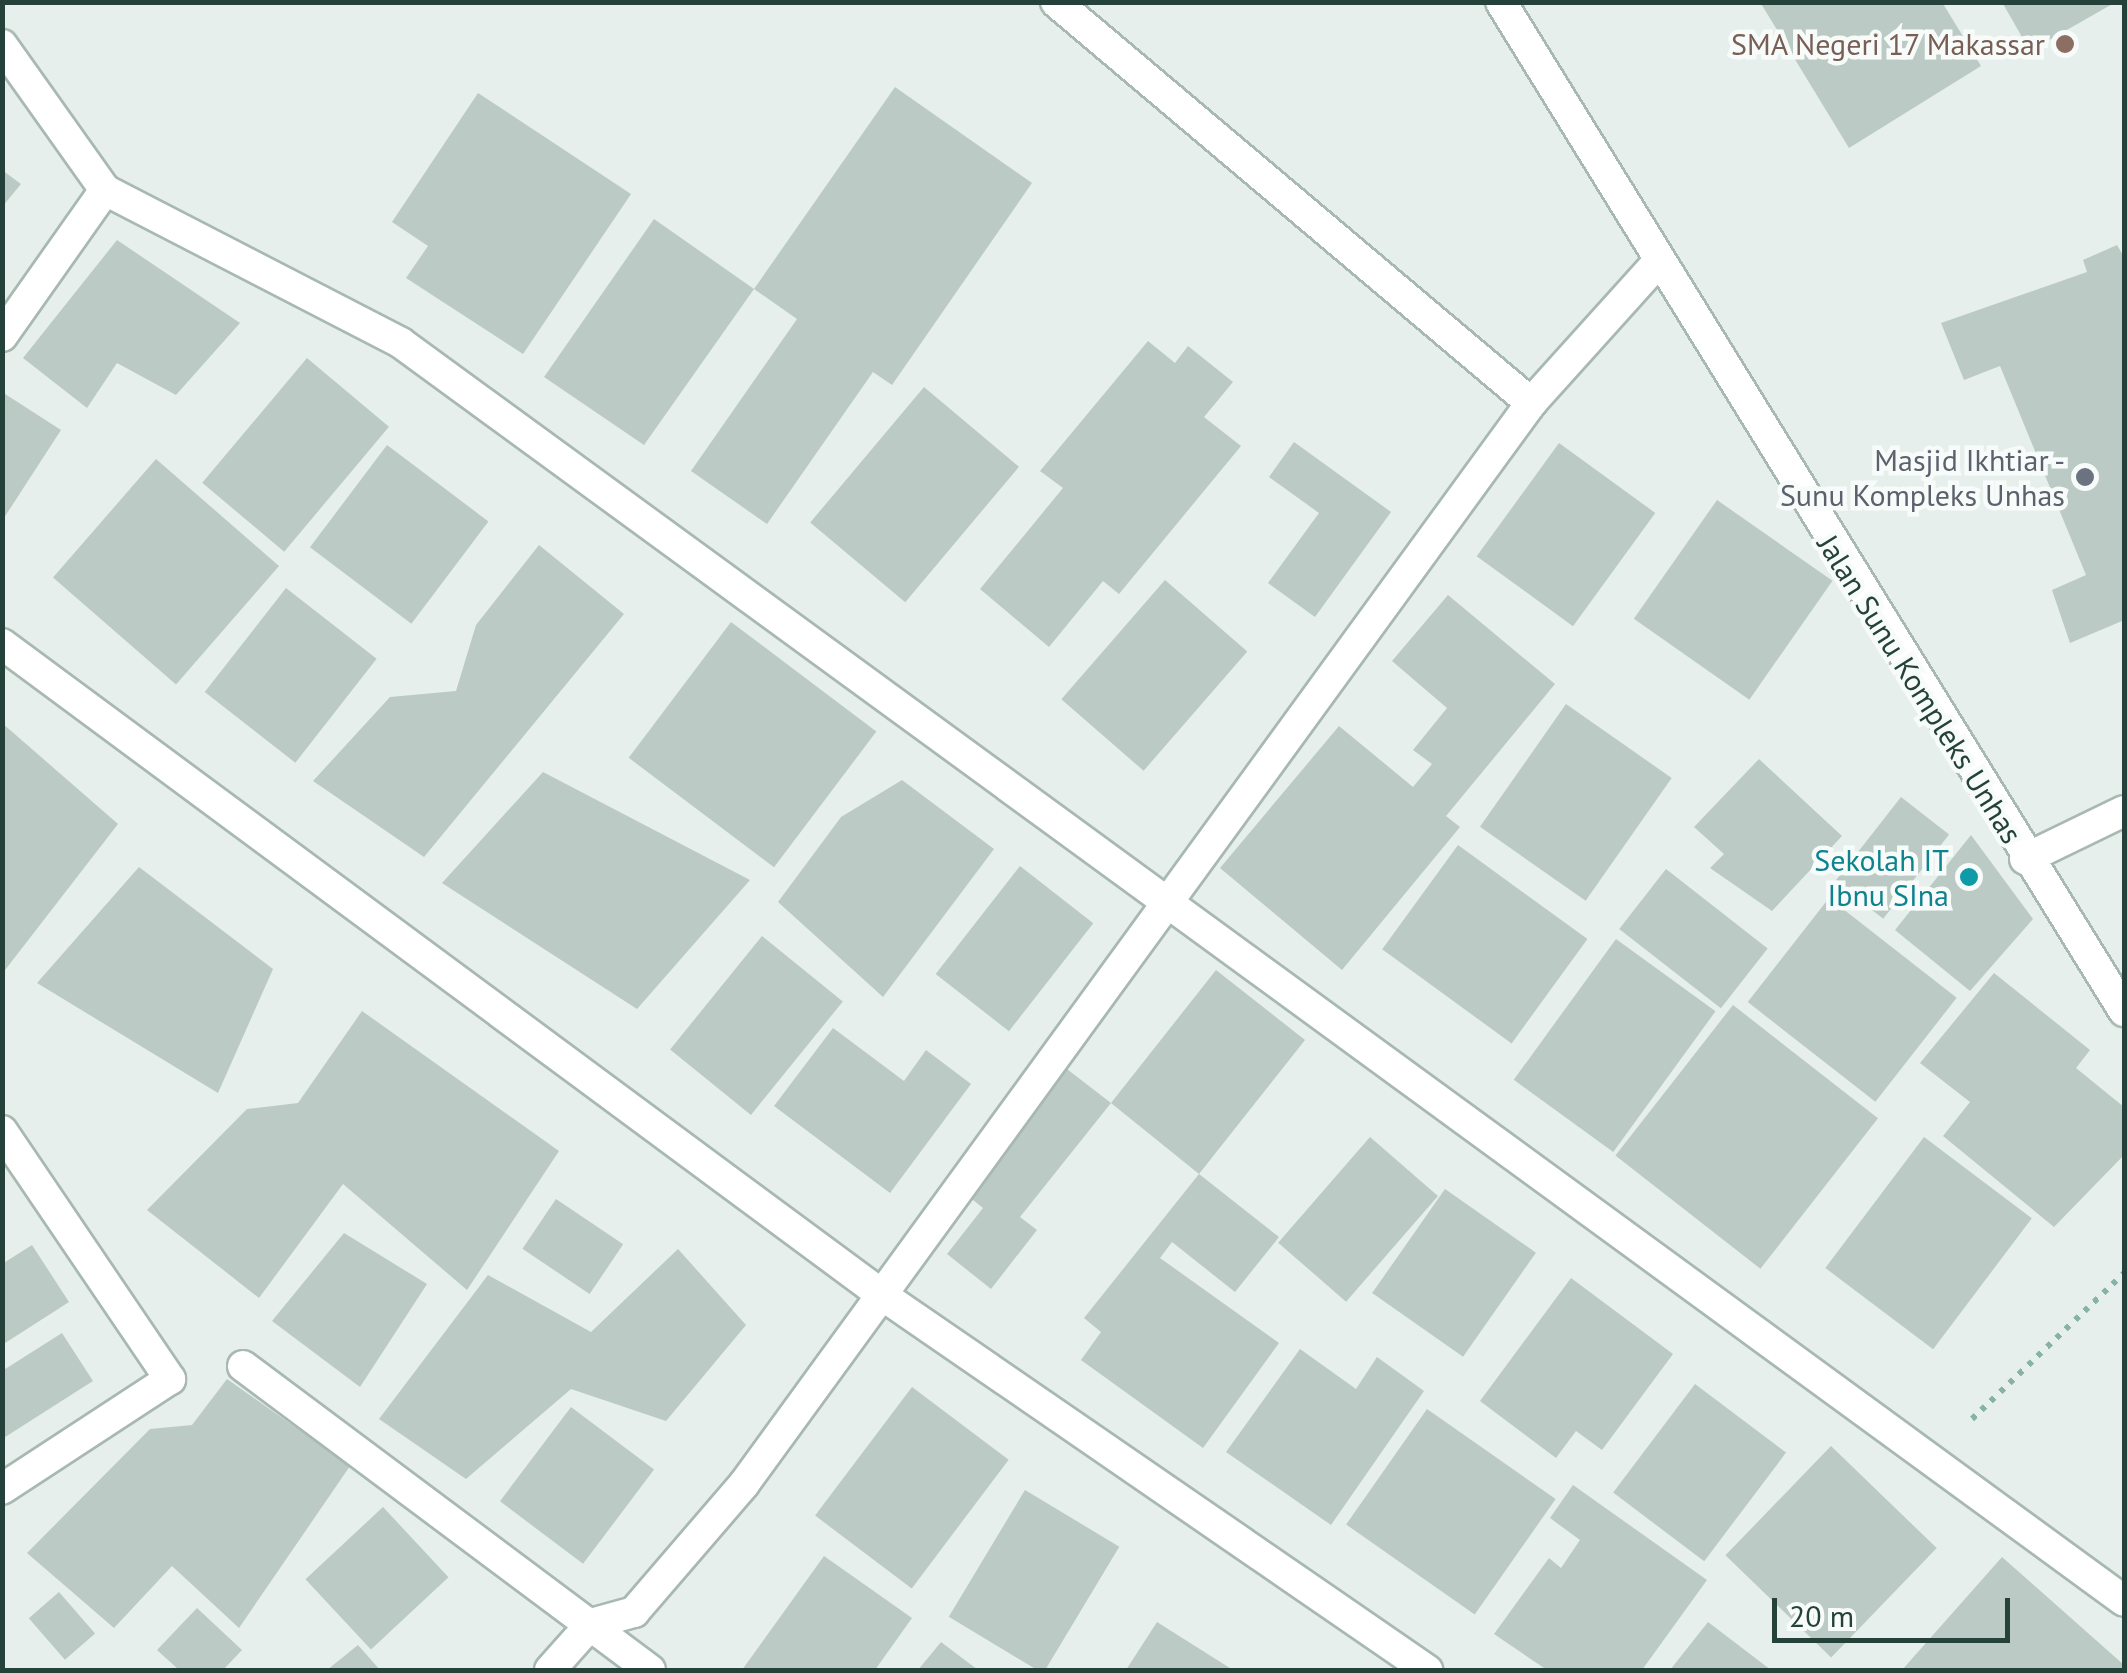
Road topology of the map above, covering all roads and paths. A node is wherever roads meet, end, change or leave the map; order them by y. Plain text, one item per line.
1 (1056, 2) edge
2 (1502, 2) edge
3 (2, 45) edge
4 (105, 190) junction
5 (1658, 262) junction
6 (2, 336) edge
7 (1531, 403) junction
8 (2, 644) edge
9 (2124, 811) edge
10 (2024, 859) junction
11 (1164, 904) junction
12 (2124, 1011) edge
13 (2, 1131) edge
14 (2124, 1272) edge
15 (882, 1295) junction
16 (244, 1366) dead end
17 (1932, 1458) junction
18 (2, 1488) edge
19 (2124, 1602) edge
20 (591, 1624) junction
21 (550, 1670) edge
22 (650, 1670) edge
23 (1426, 1670) edge

1 - 7 street
2 - 5 street, Jalan Sunu Kompleks Unhas
3 - 4 street
4 - 6 street
4 - 11 street
5 - 7 street
5 - 10 street, Jalan Sunu Kompleks Unhas
7 - 11 street
8 - 15 street
9 - 10 street
10 - 12 street, Jalan Sunu Kompleks Unhas
11 - 15 street
11 - 17 street
13 - 18 street
14 - 17 path
15 - 20 street
15 - 23 street
16 - 20 street
17 - 19 street
20 - 21 street
20 - 22 street

